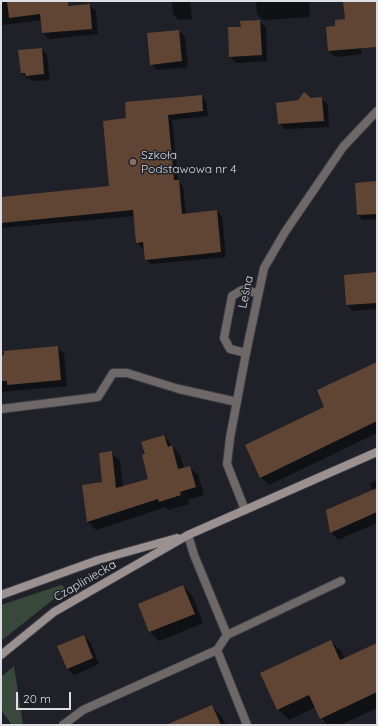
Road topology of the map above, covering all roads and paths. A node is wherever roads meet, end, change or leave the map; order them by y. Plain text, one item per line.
1 (377, 111) edge
2 (258, 293) junction
3 (246, 353) junction
4 (237, 402) junction
5 (1, 409) edge
6 (377, 452) edge
7 (244, 510) junction
8 (188, 536) junction
9 (342, 581) dead end
10 (1, 595) edge
11 (227, 635) junction
12 (217, 650) junction
13 (1, 655) edge
14 (65, 724) edge
15 (247, 725) edge

1 - 2 street, Leśna
2 - 3 street, Leśna
2 - 3 street
3 - 4 street, Leśna
4 - 5 street
4 - 7 street, Leśna
6 - 7 street, Czapliniecka
7 - 8 street, Czapliniecka
8 - 10 street, Czapliniecka
8 - 11 street
8 - 13 street, Czapliniecka
9 - 11 street
11 - 12 street
12 - 14 street
12 - 15 street

